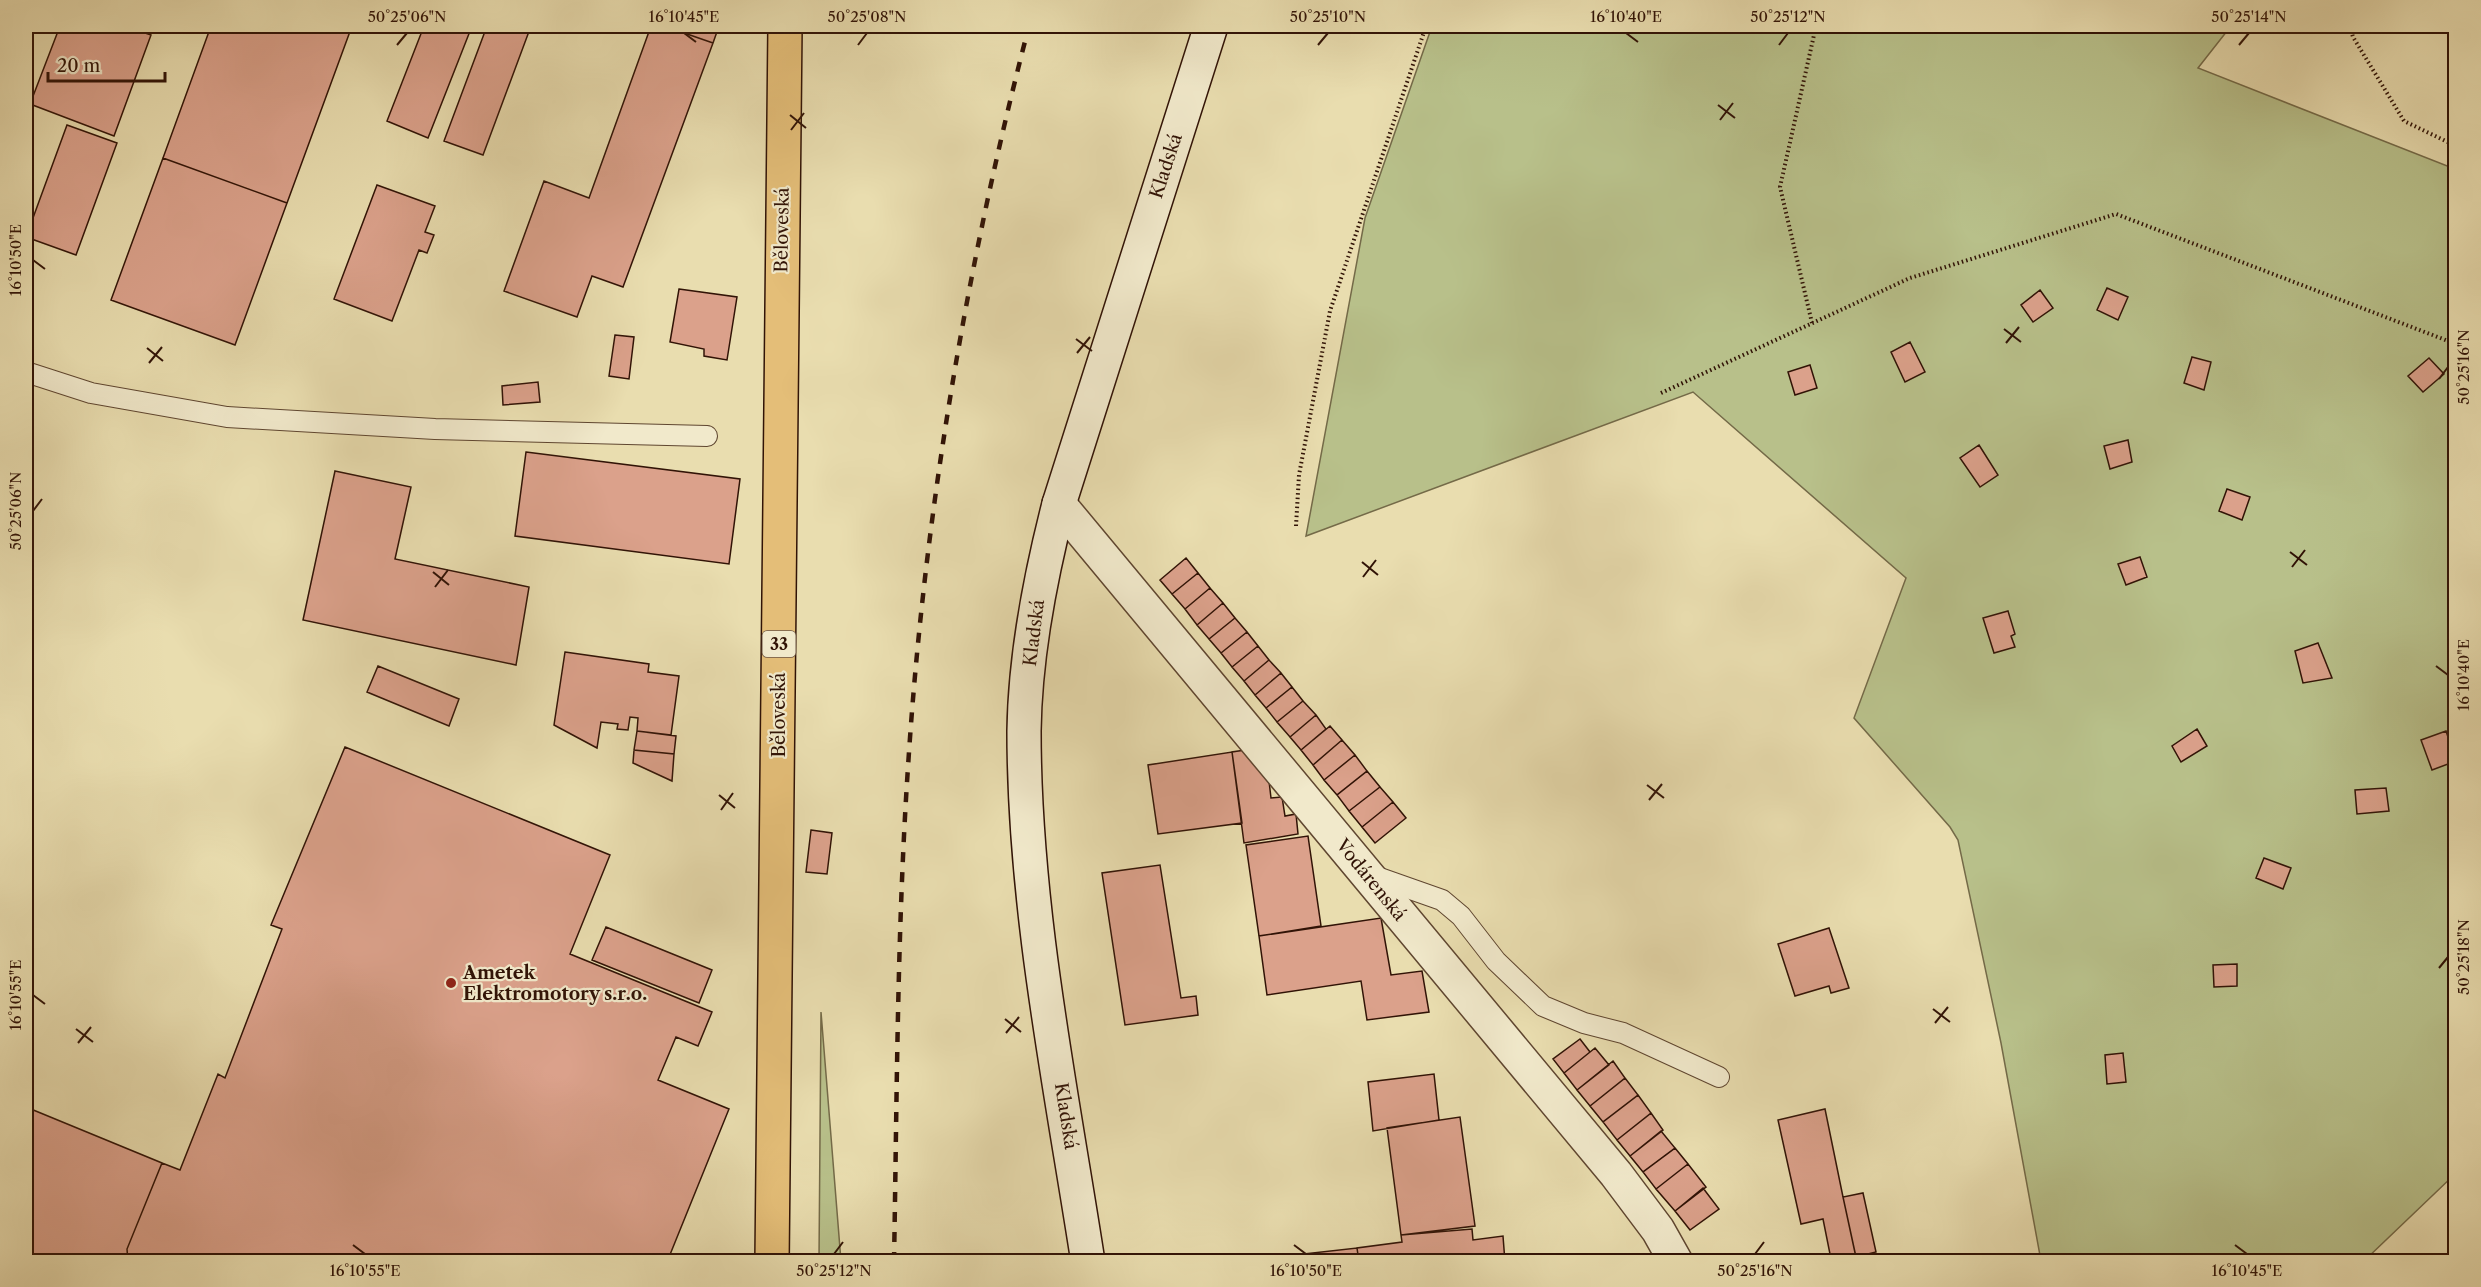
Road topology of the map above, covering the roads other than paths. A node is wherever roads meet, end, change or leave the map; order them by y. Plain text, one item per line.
1 (785, 26) edge
2 (1211, 26) edge
3 (26, 372) edge
4 (707, 436) dead end
5 (1059, 504) junction
6 (1365, 873) junction
7 (1719, 1077) dead end
8 (772, 1262) edge
9 (1088, 1262) edge
10 (1676, 1262) edge

1 - 8 main road, Běloveská / 33
2 - 5 main road, Kladská
3 - 4 lane
5 - 6 main road, Vodárenská
5 - 9 main road, Kladská
6 - 7 lane
6 - 10 main road, Vodárenská

